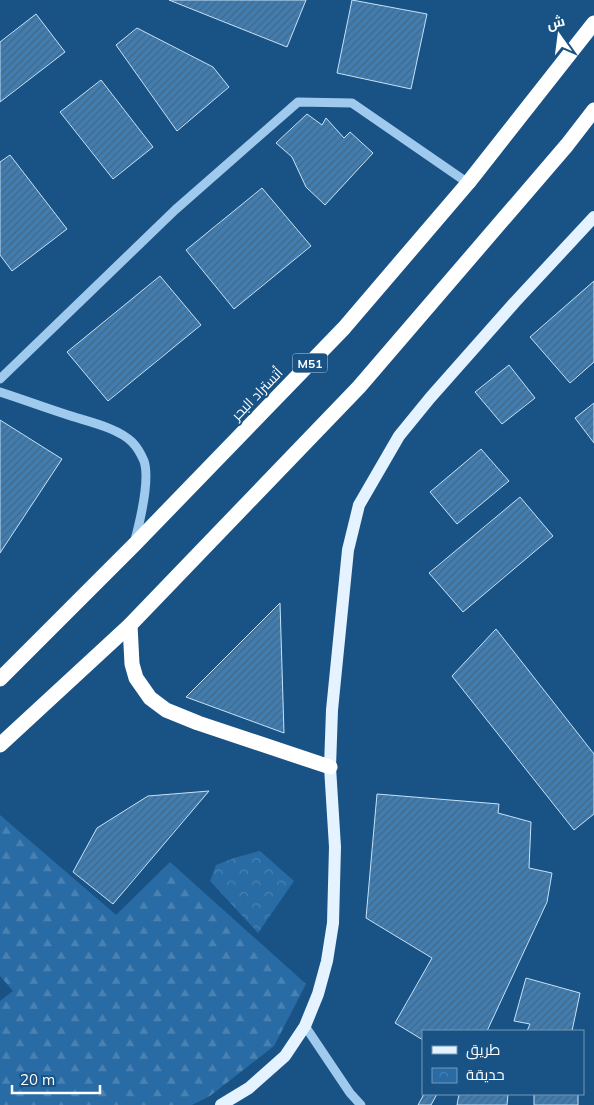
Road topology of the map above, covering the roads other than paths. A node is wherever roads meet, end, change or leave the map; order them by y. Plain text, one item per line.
1 (594, 23) edge
2 (594, 110) edge
3 (468, 183) junction
4 (594, 216) edge
5 (0, 379) edge
6 (0, 392) edge
7 (134, 545) junction
8 (130, 625) junction
9 (3, 673) edge
10 (0, 745) edge
11 (330, 766) junction
12 (306, 1026) junction
13 (221, 1105) edge
14 (361, 1105) edge

1 - 3 highway, أتستراد البحر / M51
2 - 8 highway
3 - 5 street
3 - 7 highway, أتستراد البحر / M51
4 - 11 main road
6 - 7 street
7 - 9 highway, أتستراد البحر / M51
8 - 10 highway
8 - 11 highway
11 - 12 main road
12 - 13 main road
12 - 14 street

